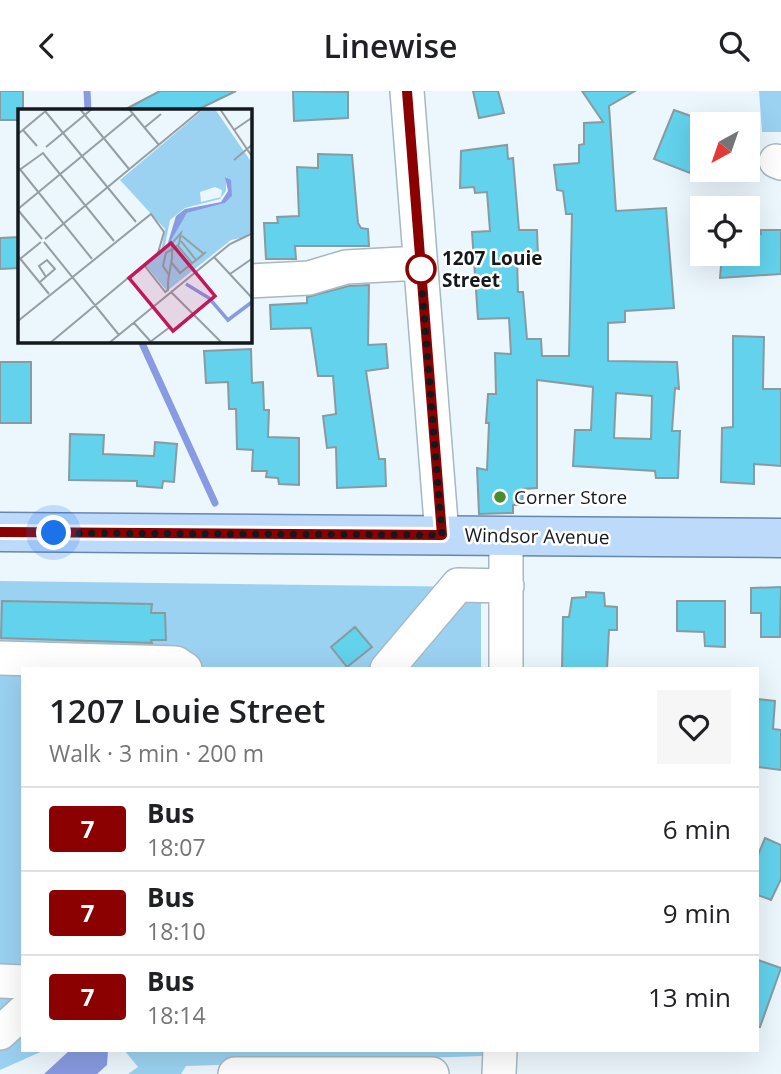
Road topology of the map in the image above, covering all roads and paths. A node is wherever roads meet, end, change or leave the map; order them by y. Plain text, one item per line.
1 (407, 91) edge
2 (420, 264) junction
3 (252, 281) edge
4 (0, 532) edge
5 (450, 535) junction
6 (506, 537) junction
7 (781, 538) edge
8 (458, 585) junction
9 (507, 586) junction
10 (0, 658) edge
11 (41, 664) edge
12 (182, 667) edge
13 (389, 667) edge
14 (506, 667) edge
15 (0, 981) edge
16 (21, 982) edge
17 (21, 1013) edge
18 (0, 1033) edge
19 (500, 1052) edge
20 (235, 1074) edge
21 (432, 1074) edge
22 (499, 1074) edge

1 - 2 street
2 - 3 street
2 - 5 street
4 - 5 main road, Windsor Avenue
5 - 6 main road, Windsor Avenue
5 - 8 street
6 - 7 main road, Windsor Avenue
6 - 9 street
8 - 9 street
8 - 13 street
9 - 14 street
10 - 11 street
11 - 12 street
15 - 16 street
17 - 18 street
19 - 22 street
20 - 21 street

